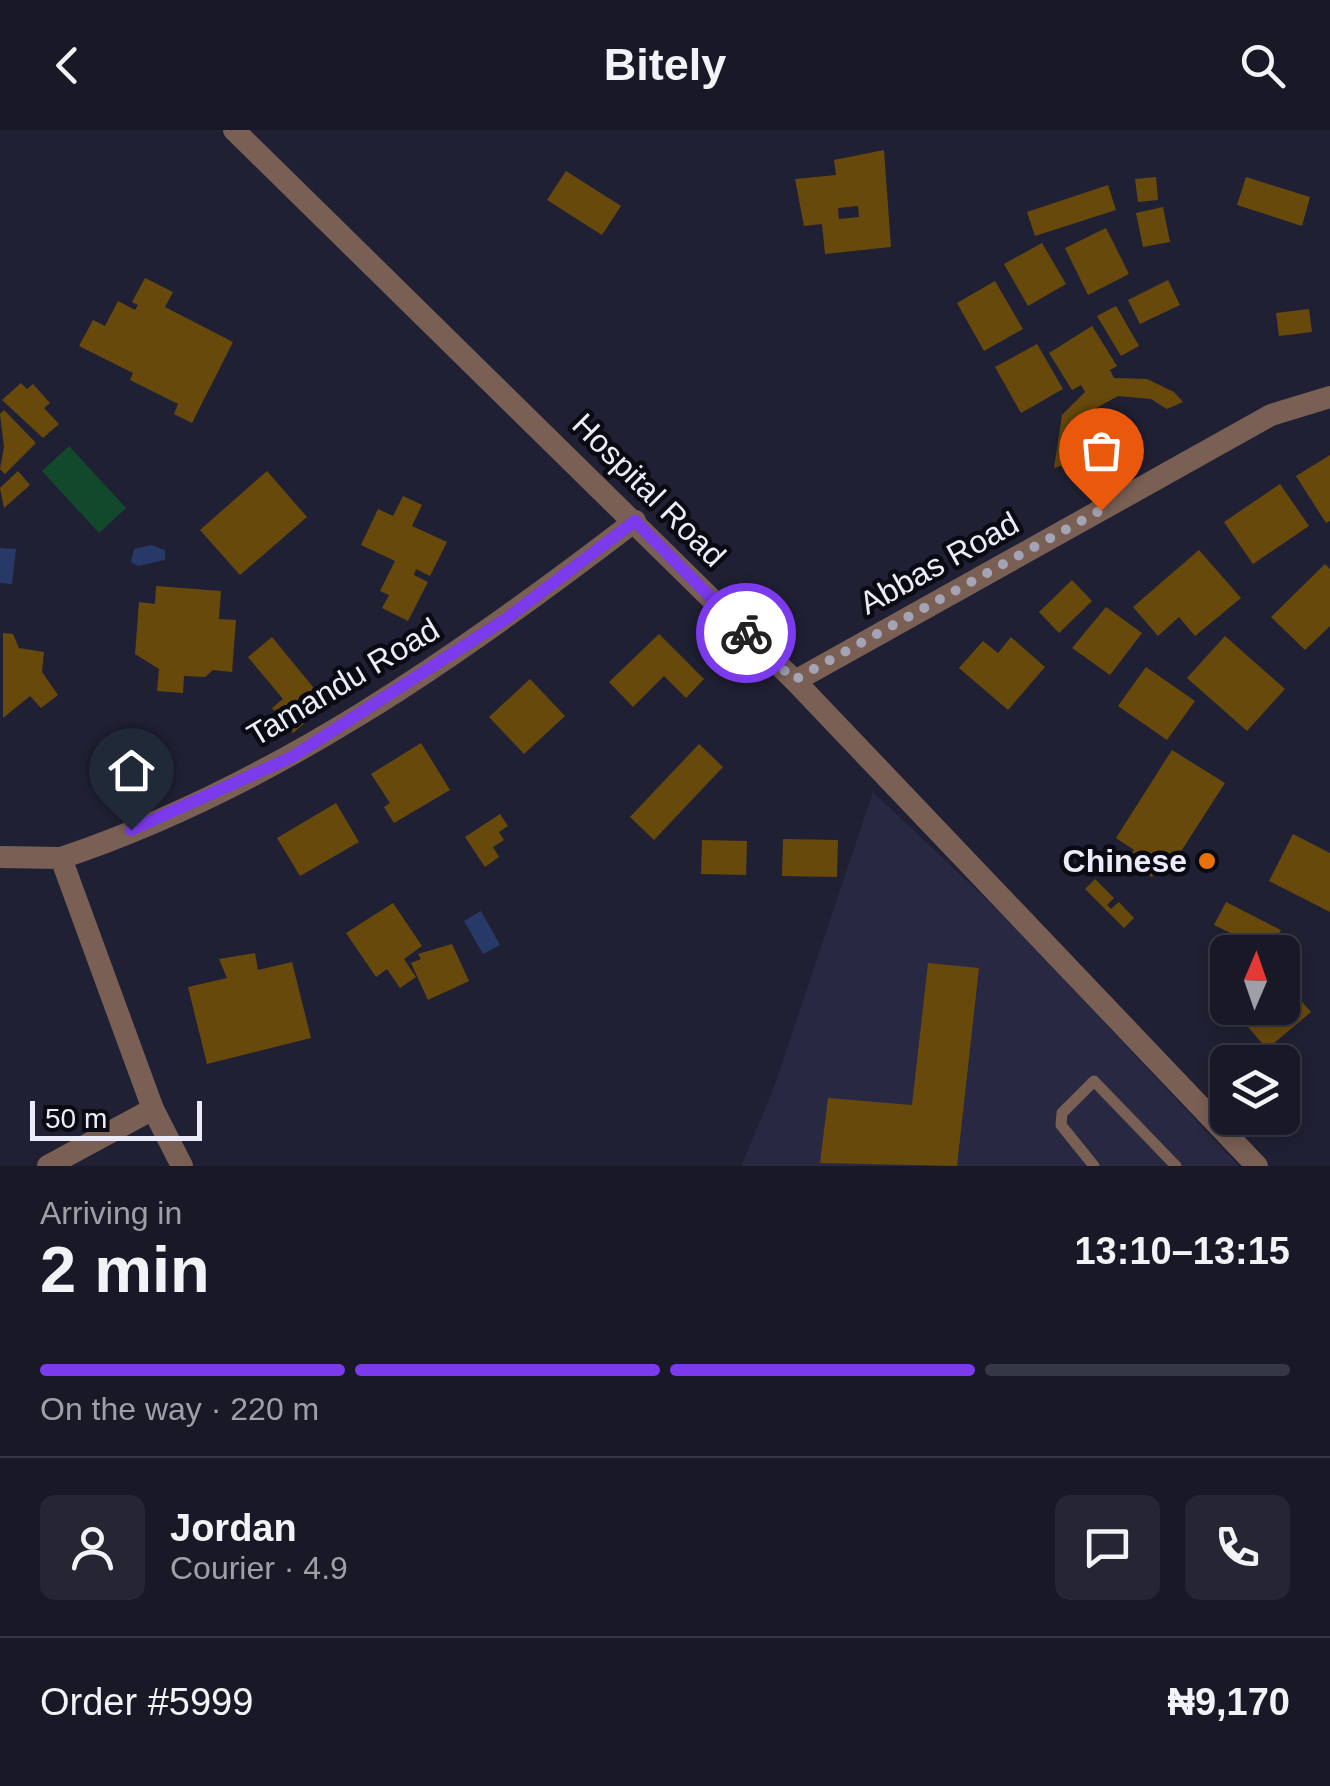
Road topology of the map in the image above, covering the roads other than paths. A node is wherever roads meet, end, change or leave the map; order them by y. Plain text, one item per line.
1 (234, 130) edge
2 (1330, 398) edge
3 (635, 521) junction
4 (794, 680) junction
5 (0, 857) edge
6 (61, 858) junction
7 (154, 1109) junction
8 (48, 1166) edge
9 (182, 1166) edge
10 (1094, 1166) edge
11 (1176, 1166) edge
12 (1257, 1166) edge

1 - 3 street, Hospital Road
2 - 4 street, Abbas Road
3 - 4 street, Hospital Road
3 - 6 street, Tamandu Road
4 - 12 street, Hospital Road
5 - 6 street, Tamandu Road
6 - 7 street
7 - 8 street
7 - 9 street
10 - 11 lane

